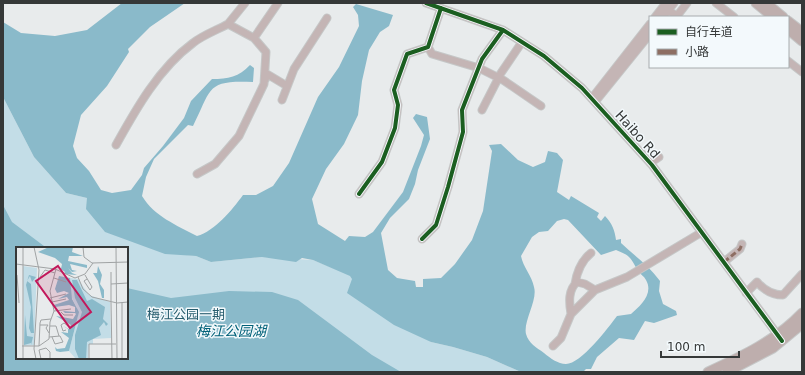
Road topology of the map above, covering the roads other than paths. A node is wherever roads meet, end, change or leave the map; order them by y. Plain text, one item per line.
1 (245, 3) edge
2 (278, 3) edge
3 (426, 3) edge
4 (674, 3) edge
5 (687, 3) edge
6 (716, 3) edge
7 (756, 3) edge
8 (766, 3) edge
9 (666, 7) edge
10 (441, 8) junction
11 (656, 16) edge
12 (733, 16) edge
13 (772, 16) edge
14 (782, 16) edge
15 (327, 18) dead end
16 (789, 22) edge
17 (228, 24) junction
18 (649, 25) edge
19 (503, 30) junction
20 (789, 30) edge
21 (802, 32) edge
22 (649, 35) edge
23 (254, 38) junction
24 (802, 40) edge
25 (522, 42) junction
26 (428, 47) junction
27 (789, 62) edge
28 (478, 68) junction
29 (802, 72) edge
30 (498, 78) junction
31 (264, 84) junction
32 (287, 86) junction
33 (282, 100) dead end
34 (593, 100) junction
35 (541, 106) dead end
36 (482, 110) dead end
37 (116, 146) dead end
38 (659, 157) dead end
39 (650, 163) junction
40 (197, 174) dead end
41 (359, 194) dead end
42 (702, 232) junction
43 (422, 239) dead end
44 (742, 244) dead end
45 (591, 253) dead end
46 (724, 262) junction
47 (802, 274) edge
48 (575, 284) junction
49 (595, 290) junction
50 (746, 292) junction
51 (802, 313) edge
52 (571, 314) junction
53 (802, 324) edge
54 (780, 338) junction
55 (553, 346) dead end
56 (708, 372) edge
57 (727, 372) edge

1 - 17 street
2 - 23 street
3 - 10 street, Haibo Rd
4 - 9 street
5 - 9 street
6 - 12 street
7 - 13 main road
8 - 14 main road
9 - 11 street
10 - 19 street, Haibo Rd
10 - 26 street
15 - 32 street
16 - 21 main road
17 - 23 street
17 - 37 street
18 - 34 street
19 - 25 street, Haibo Rd
19 - 28 street
20 - 24 main road
22 - 34 street
23 - 31 street
25 - 30 street
25 - 34 street, Haibo Rd
26 - 28 street
26 - 41 street
27 - 29 street
28 - 30 street
28 - 43 street
30 - 35 street
30 - 36 street
31 - 32 street
31 - 40 street
32 - 33 street
34 - 39 street, Haibo Rd
38 - 39 street
39 - 42 street, Haibo Rd
42 - 46 street, Haibo Rd
42 - 49 street
44 - 46 street
45 - 48 street
46 - 50 street, Haibo Rd
47 - 50 street
48 - 49 street
48 - 52 street
49 - 52 street
50 - 54 street, Haibo Rd
51 - 54 main road
52 - 55 street
53 - 54 main road
54 - 56 main road
54 - 57 main road

